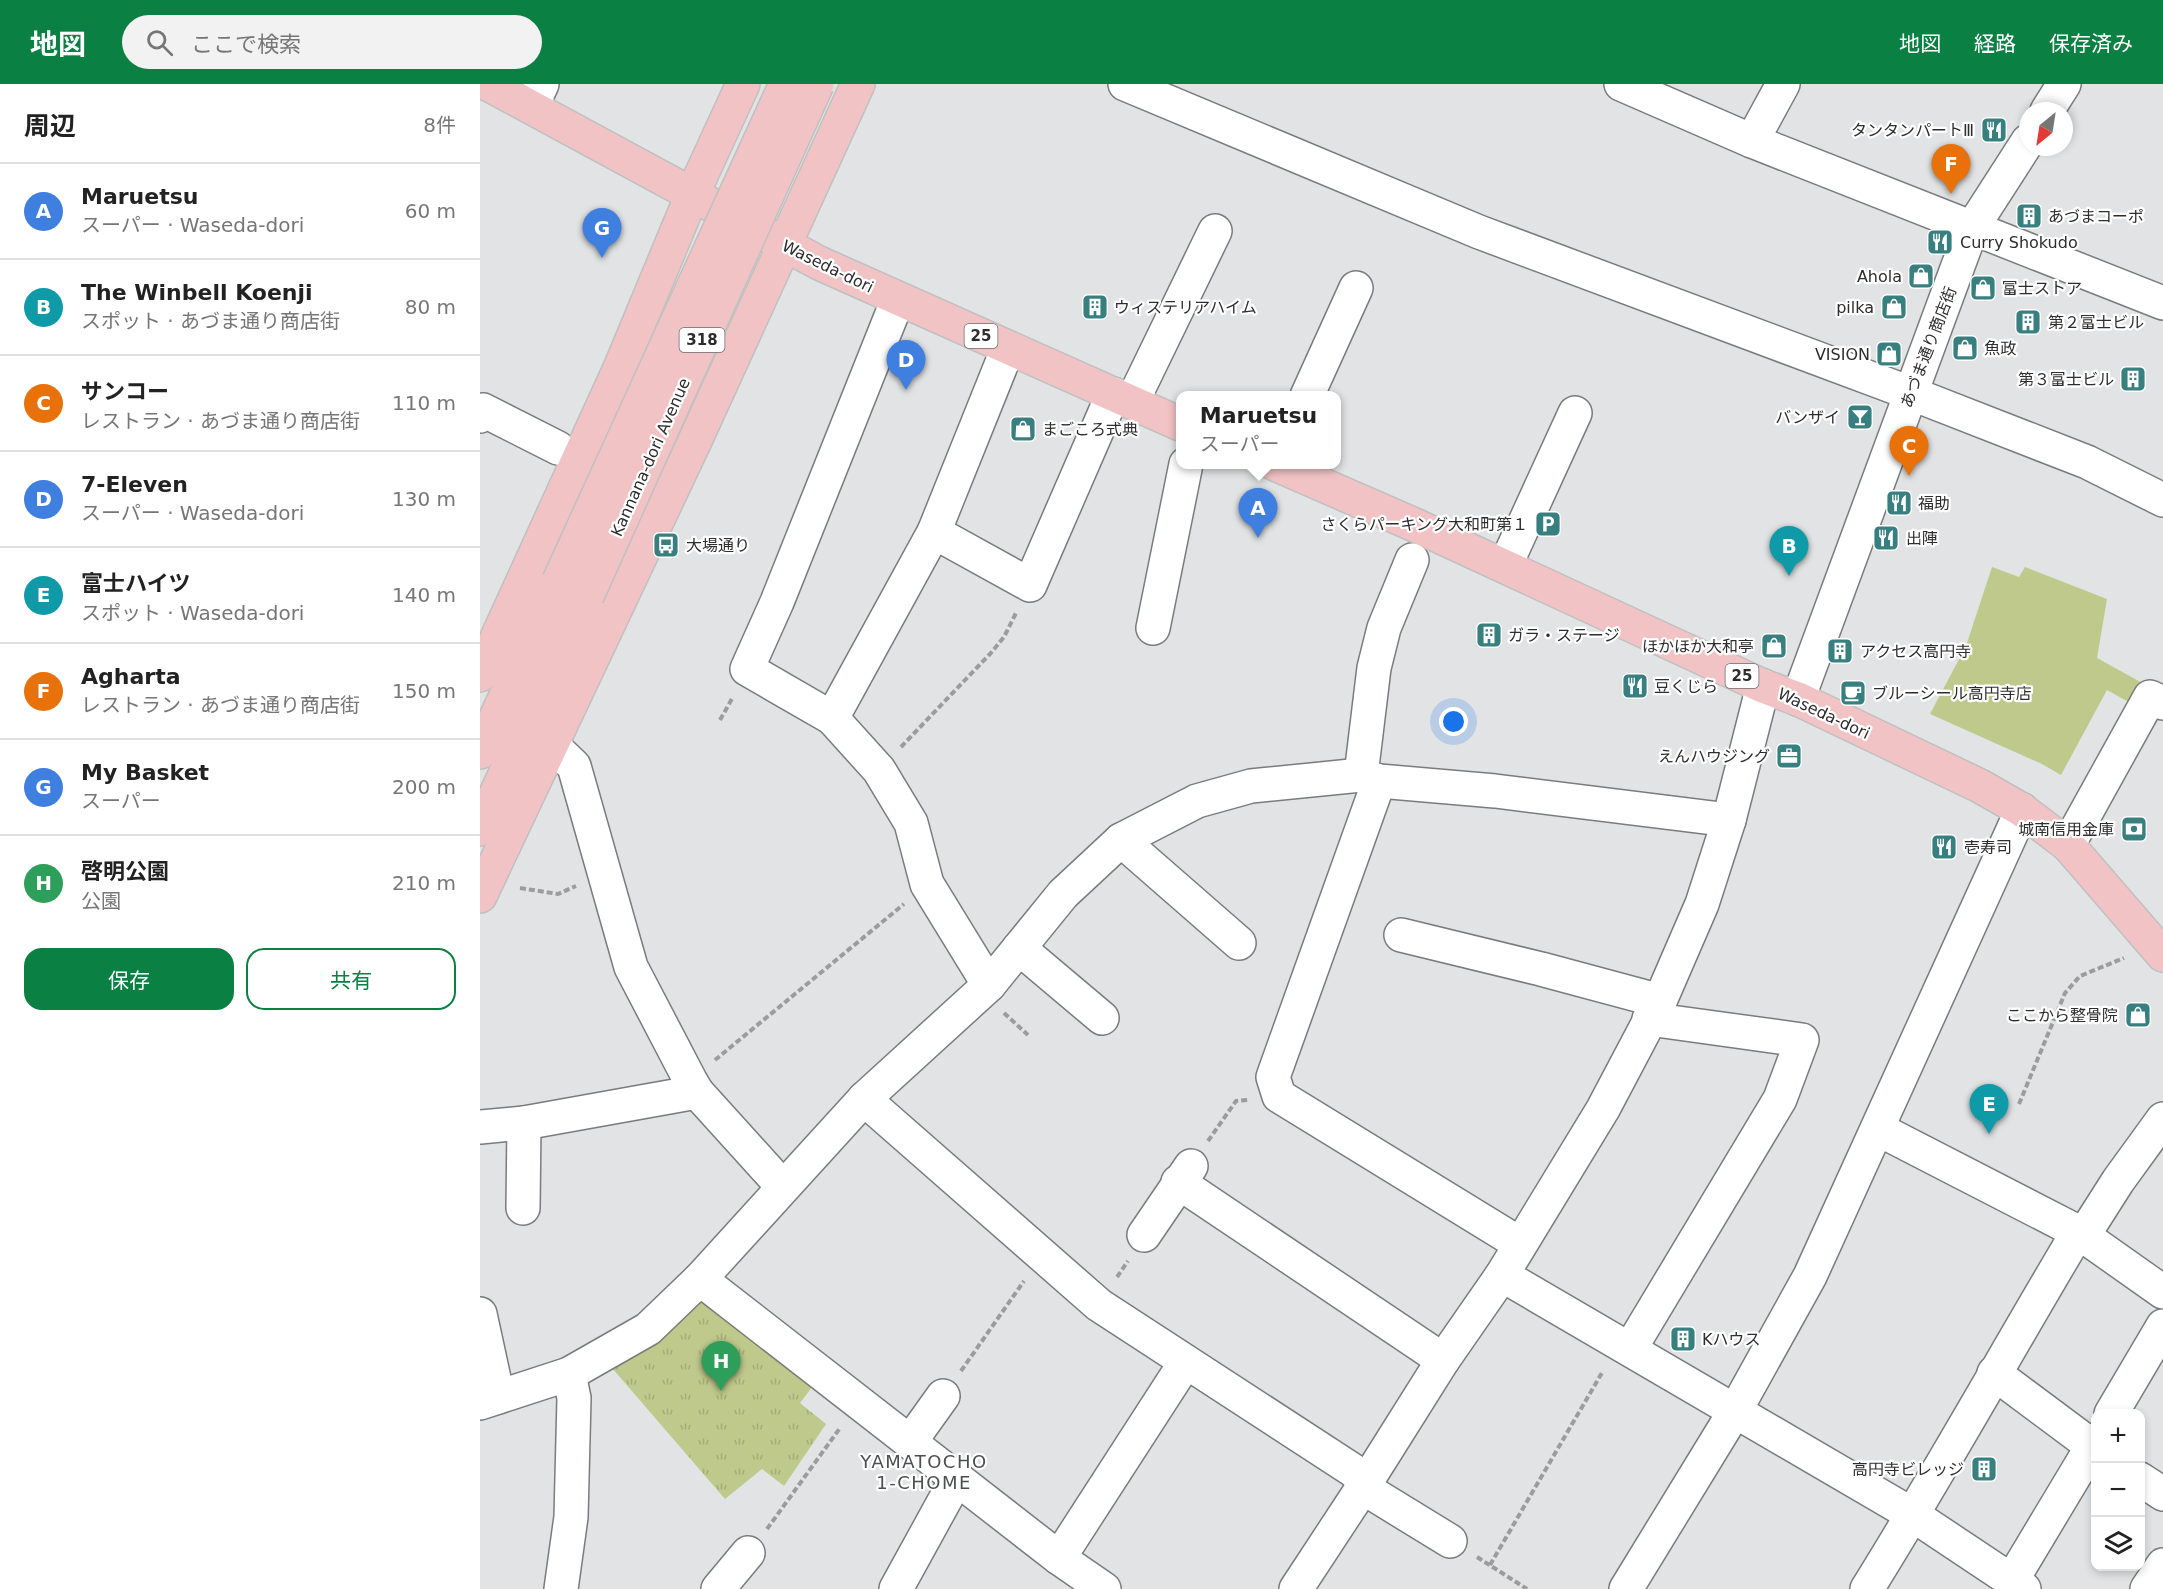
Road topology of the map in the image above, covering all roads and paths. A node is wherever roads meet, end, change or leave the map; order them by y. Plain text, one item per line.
1 (488, 84) edge
2 (743, 84) edge
3 (786, 84) edge
4 (818, 84) edge
5 (858, 84) edge
6 (1125, 84) edge
7 (1622, 84) edge
8 (1783, 84) edge
9 (2064, 84) edge
10 (537, 95) edge
11 (2053, 102) edge
12 (1752, 141) junction
13 (2019, 155) edge
14 (692, 195) junction
15 (1972, 228) junction
16 (1215, 231) dead end
17 (784, 244) junction
18 (1356, 288) dead end
19 (898, 299) junction
20 (2163, 303) edge
21 (1008, 348) junction
22 (1309, 391) edge
23 (1910, 393) junction
24 (1123, 398) junction
25 (1575, 413) dead end
26 (480, 416) edge
27 (1176, 422) edge
28 (558, 448) dead end
29 (1185, 469) edge
30 (1285, 469) edge
31 (2163, 500) edge
32 (934, 532) junction
33 (1412, 560) dead end
34 (1505, 566) junction
35 (1030, 585) junction
36 (573, 588) junction
37 (1153, 628) dead end
38 (480, 675) edge
39 (1763, 686) junction
40 (1798, 699) junction
41 (2163, 703) edge
42 (832, 718) junction
43 (552, 745) junction
44 (480, 752) edge
45 (879, 770) junction
46 (1370, 778) junction
47 (2022, 810) junction
48 (1729, 820) junction
49 (480, 830) edge
50 (1121, 840) junction
51 (2068, 845) junction
52 (605, 875) junction
53 (927, 884) junction
54 (483, 889) edge
55 (1401, 935) dead end
56 (1239, 943) dead end
57 (1019, 948) junction
58 (2163, 955) edge
59 (2127, 957) dead end
60 (989, 985) junction
61 (1654, 1010) junction
62 (1102, 1018) dead end
63 (694, 1086) junction
64 (1279, 1096) junction
65 (864, 1099) junction
66 (2019, 1104) dead end
67 (2163, 1119) edge
68 (524, 1123) junction
69 (480, 1127) edge
70 (1878, 1129) junction
71 (1185, 1174) junction
72 (783, 1187) junction
73 (523, 1208) dead end
74 (2080, 1234) junction
75 (1144, 1235) joint
76 (1520, 1244) junction
77 (1042, 1256) junction
78 (1502, 1275) junction
79 (700, 1279) junction
80 (2163, 1292) edge
81 (1099, 1305) junction
82 (480, 1314) edge
83 (2163, 1326) edge
84 (1624, 1346) junction
85 (1443, 1360) junction
86 (1185, 1363) junction
87 (1994, 1373) junction
88 (569, 1374) junction
89 (943, 1396) joint
90 (489, 1400) edge
91 (858, 1402) junction
92 (2113, 1409) edge
93 (1735, 1411) junction
94 (910, 1442) junction
95 (2091, 1443) edge
96 (2091, 1450) edge
97 (957, 1478) junction
98 (2145, 1482) edge
99 (1365, 1484) junction
100 (2163, 1494) edge
101 (1913, 1515) junction
102 (1450, 1540) joint
103 (748, 1553) joint
104 (1059, 1558) junction
105 (1490, 1565) junction
106 (2163, 1565) edge
107 (2018, 1584) edge
108 (1092, 1586) edge
109 (561, 1589) edge
110 (718, 1589) edge
111 (896, 1589) edge
112 (1296, 1589) edge
113 (1527, 1589) edge
114 (1626, 1589) edge
115 (1867, 1589) edge
116 (2147, 1589) edge

1 - 10 main road, Waseda-dori / 25
2 - 14 main road
3 - 36 main road, Kannana-dori Avenue / 318, bridge
4 - 36 main road, Kannana-dori Avenue / 318, bridge
5 - 17 main road
6 - 23 street
7 - 12 street
8 - 12 street
9 - 11 street
10 - 14 main road, Waseda-dori / 25
12 - 15 street
13 - 15 street, あづま通り商店街
14 - 17 main road, Waseda-dori / 25
14 - 38 main road
15 - 20 street
15 - 23 street, あづま通り商店街
16 - 24 street
17 - 19 main road, Waseda-dori / 25
17 - 43 main road
18 - 22 street
19 - 21 main road, Waseda-dori / 25
19 - 42 street
21 - 24 main road, Waseda-dori / 25
21 - 32 street
23 - 31 street
23 - 40 street, あづま通り商店街
24 - 27 main road, Waseda-dori / 25
24 - 35 street
25 - 34 street
26 - 28 street
29 - 37 street
30 - 34 main road, Waseda-dori / 25
32 - 35 street
32 - 42 street
33 - 46 street
34 - 39 main road, Waseda-dori / 25
35 - 45 path
36 - 44 main road, Kannana-dori Avenue / 318
36 - 49 main road, Kannana-dori Avenue / 318
39 - 40 main road, Waseda-dori / 25
39 - 48 street
40 - 47 main road, Waseda-dori / 25
41 - 51 street
42 - 45 street
43 - 52 street
43 - 54 main road
45 - 53 street
46 - 48 street
46 - 50 street
46 - 64 street
47 - 51 main road, Waseda-dori / 25
47 - 70 street
48 - 61 street
50 - 56 street
50 - 57 street
51 - 58 main road, Waseda-dori / 25
52 - 54 path
52 - 63 street
53 - 60 street
53 - 63 path
55 - 61 street
57 - 60 street
57 - 62 street
59 - 66 path
60 - 65 street
61 - 76 street
61 - 84 street
63 - 68 street
63 - 72 street
64 - 71 path
64 - 76 street
65 - 72 street
65 - 77 street
67 - 74 street
68 - 69 street
68 - 73 street
70 - 74 street
70 - 93 street
71 - 75 street
71 - 85 street
72 - 79 street
74 - 80 street
74 - 87 street
75 - 81 path
76 - 78 street
77 - 81 street
77 - 89 path
78 - 84 street
78 - 85 street
79 - 88 street
79 - 91 street
81 - 86 street
82 - 90 street
83 - 92 street
84 - 93 street
84 - 105 path
85 - 99 street
86 - 99 street
86 - 104 street
87 - 95 street
87 - 101 street
88 - 90 street
88 - 109 street
89 - 94 street
91 - 94 street
91 - 103 path
93 - 101 street
93 - 114 street
94 - 97 street
96 - 107 street
97 - 104 street
97 - 111 street
98 - 100 street
99 - 102 street
99 - 112 street
101 - 107 street
101 - 115 street
102 - 105 path
103 - 110 street
104 - 108 street
105 - 113 path
106 - 116 street

